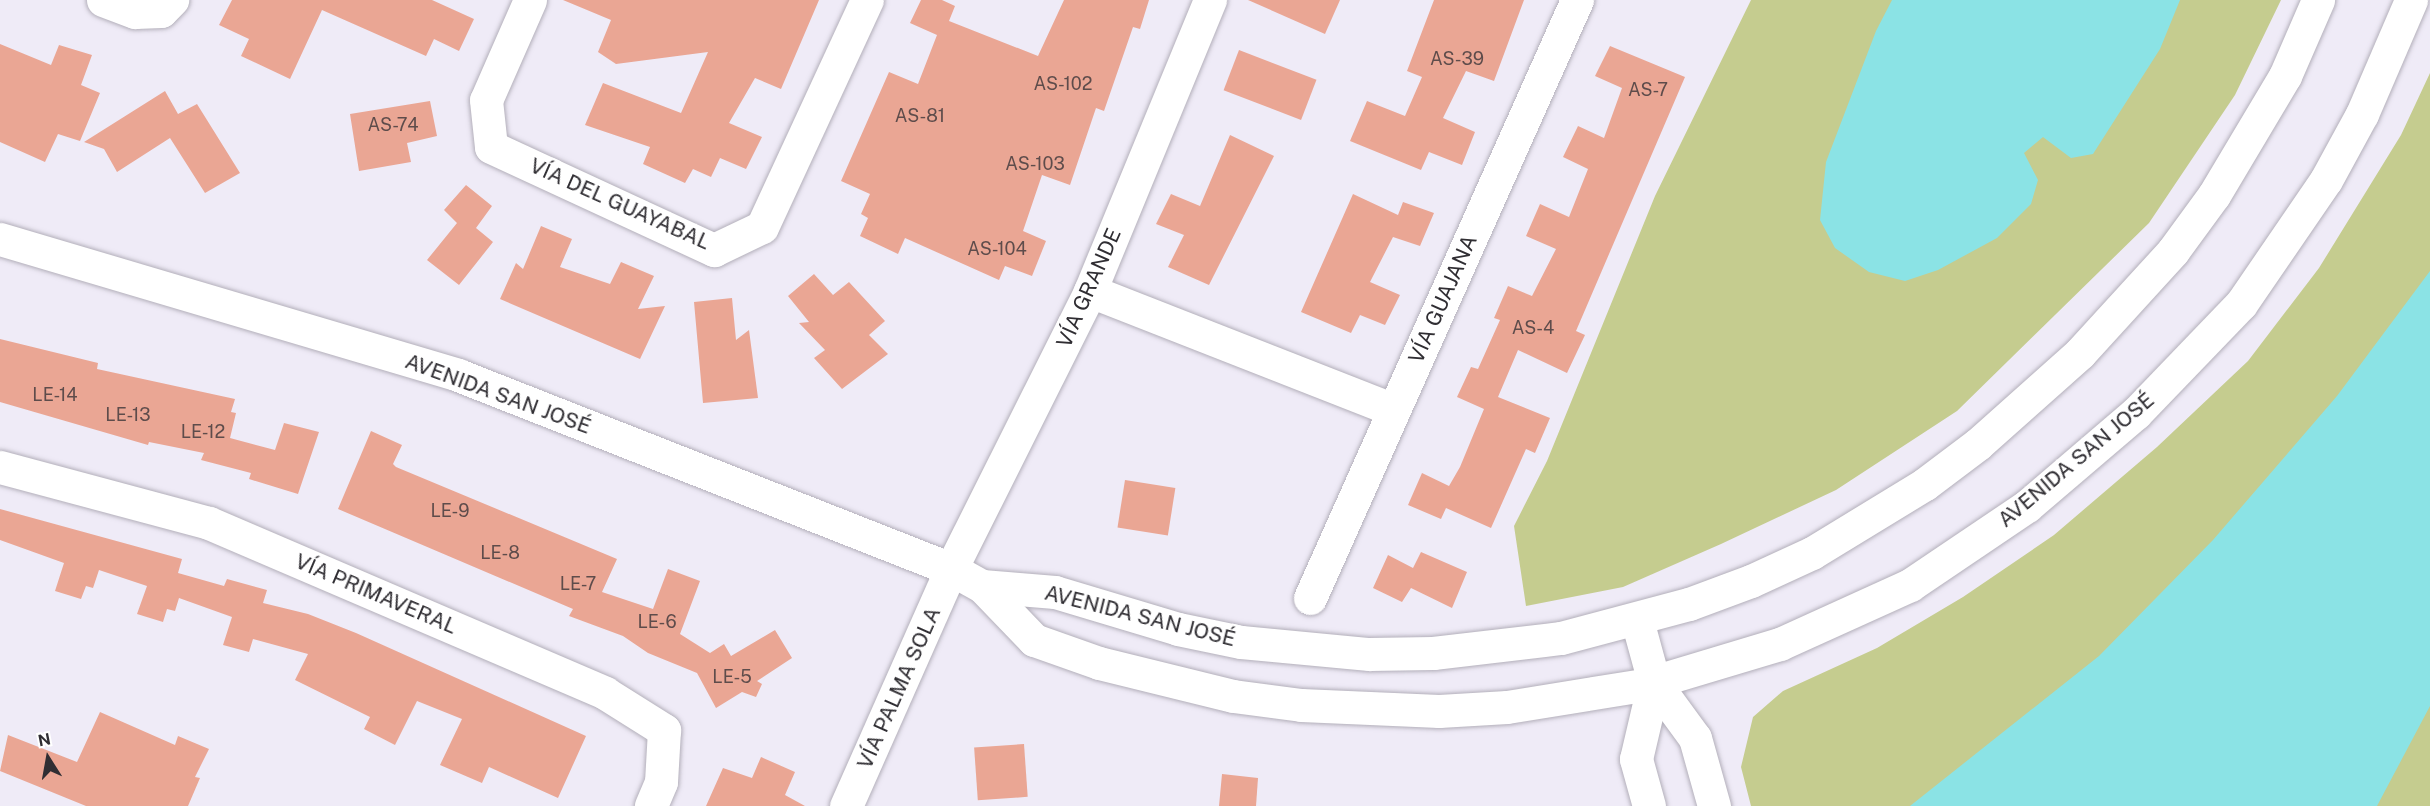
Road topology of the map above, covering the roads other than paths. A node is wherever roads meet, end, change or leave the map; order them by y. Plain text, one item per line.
1 (103, 0) edge
2 (172, 0) edge
3 (530, 0) edge
4 (867, 0) edge
5 (1210, 0) edge
6 (1577, 0) edge
7 (2318, 0) edge
8 (2411, 0) edge
9 (0, 239) edge
10 (1090, 291) junction
11 (1394, 410) junction
12 (0, 467) edge
13 (951, 569) junction
14 (982, 586) junction
15 (1310, 598) dead end
16 (1637, 620) junction
17 (1654, 682) junction
18 (651, 806) edge
19 (846, 806) edge
20 (1649, 806) edge
21 (1714, 806) edge

1 - 2 street
3 - 4 street, VÍA DEL GUAYABAL
5 - 10 street, VÍA GRANDE
6 - 11 street, VÍA GUAJANA
7 - 16 street, AVENIDA SAN JOSÉ
8 - 17 street, AVENIDA SAN JOSÉ
9 - 13 street, AVENIDA SAN JOSÉ
10 - 11 street
10 - 13 street, VÍA GRANDE
11 - 15 street, VÍA GUAJANA
12 - 18 street, VÍA PRIMAVERAL
13 - 14 street, AVENIDA SAN JOSÉ
13 - 19 street, VÍA PALMA SOLA
14 - 16 street, AVENIDA SAN JOSÉ
14 - 17 street, AVENIDA SAN JOSÉ
16 - 17 street
17 - 20 street
17 - 21 street

